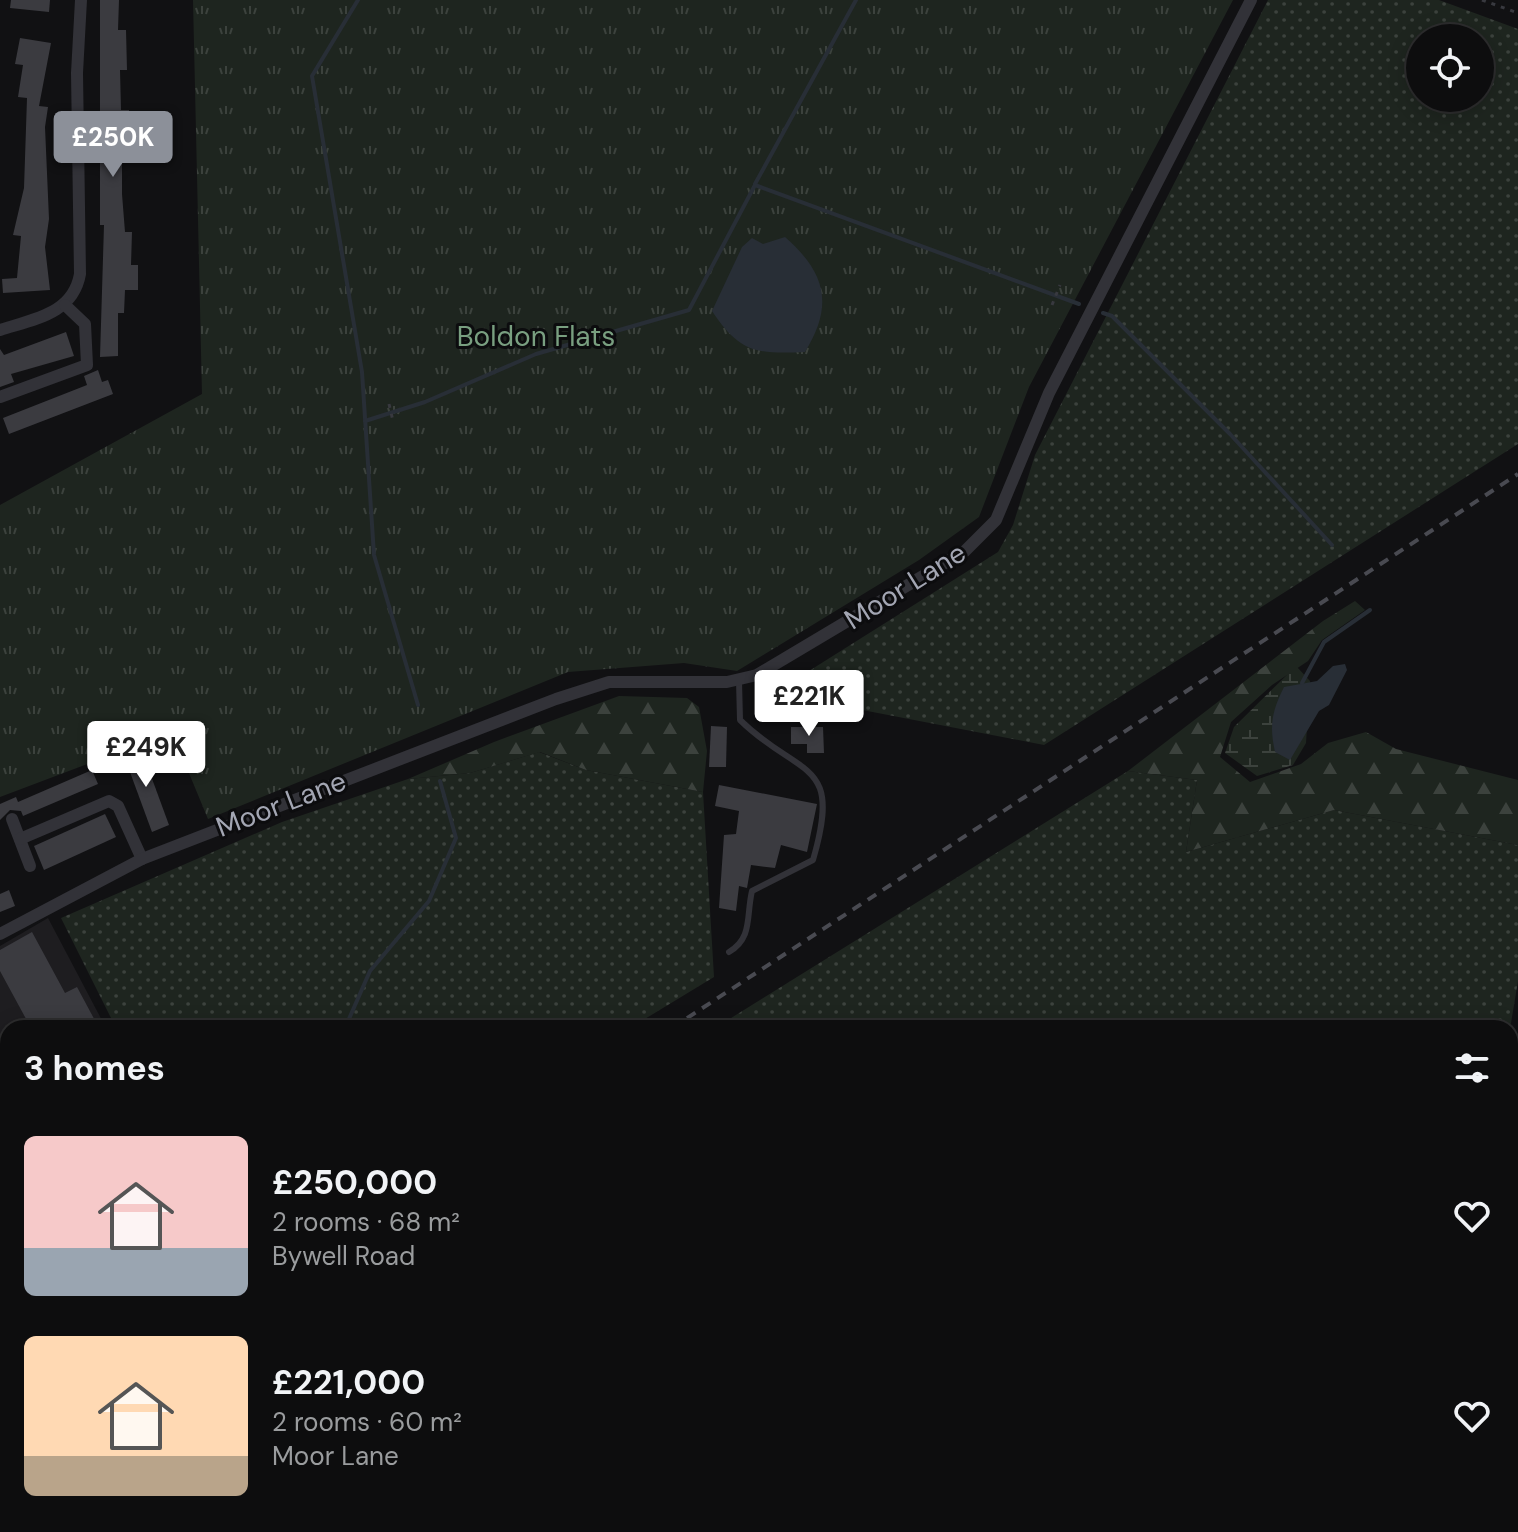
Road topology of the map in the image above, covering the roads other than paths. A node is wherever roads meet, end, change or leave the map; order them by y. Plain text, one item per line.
1 (81, 0) edge
2 (1251, 0) edge
3 (65, 305) junction
4 (0, 330) edge
5 (0, 397) edge
6 (739, 681) junction
7 (12, 819) dead end
8 (20, 839) junction
9 (142, 859) junction
10 (30, 866) dead end
11 (0, 934) edge
12 (729, 952) dead end

1 - 3 street
2 - 6 street, Moor Lane
3 - 4 street
3 - 5 street
6 - 9 street, Moor Lane
6 - 12 lane
7 - 8 street
8 - 9 street
8 - 10 street
9 - 11 street, Moor Lane

